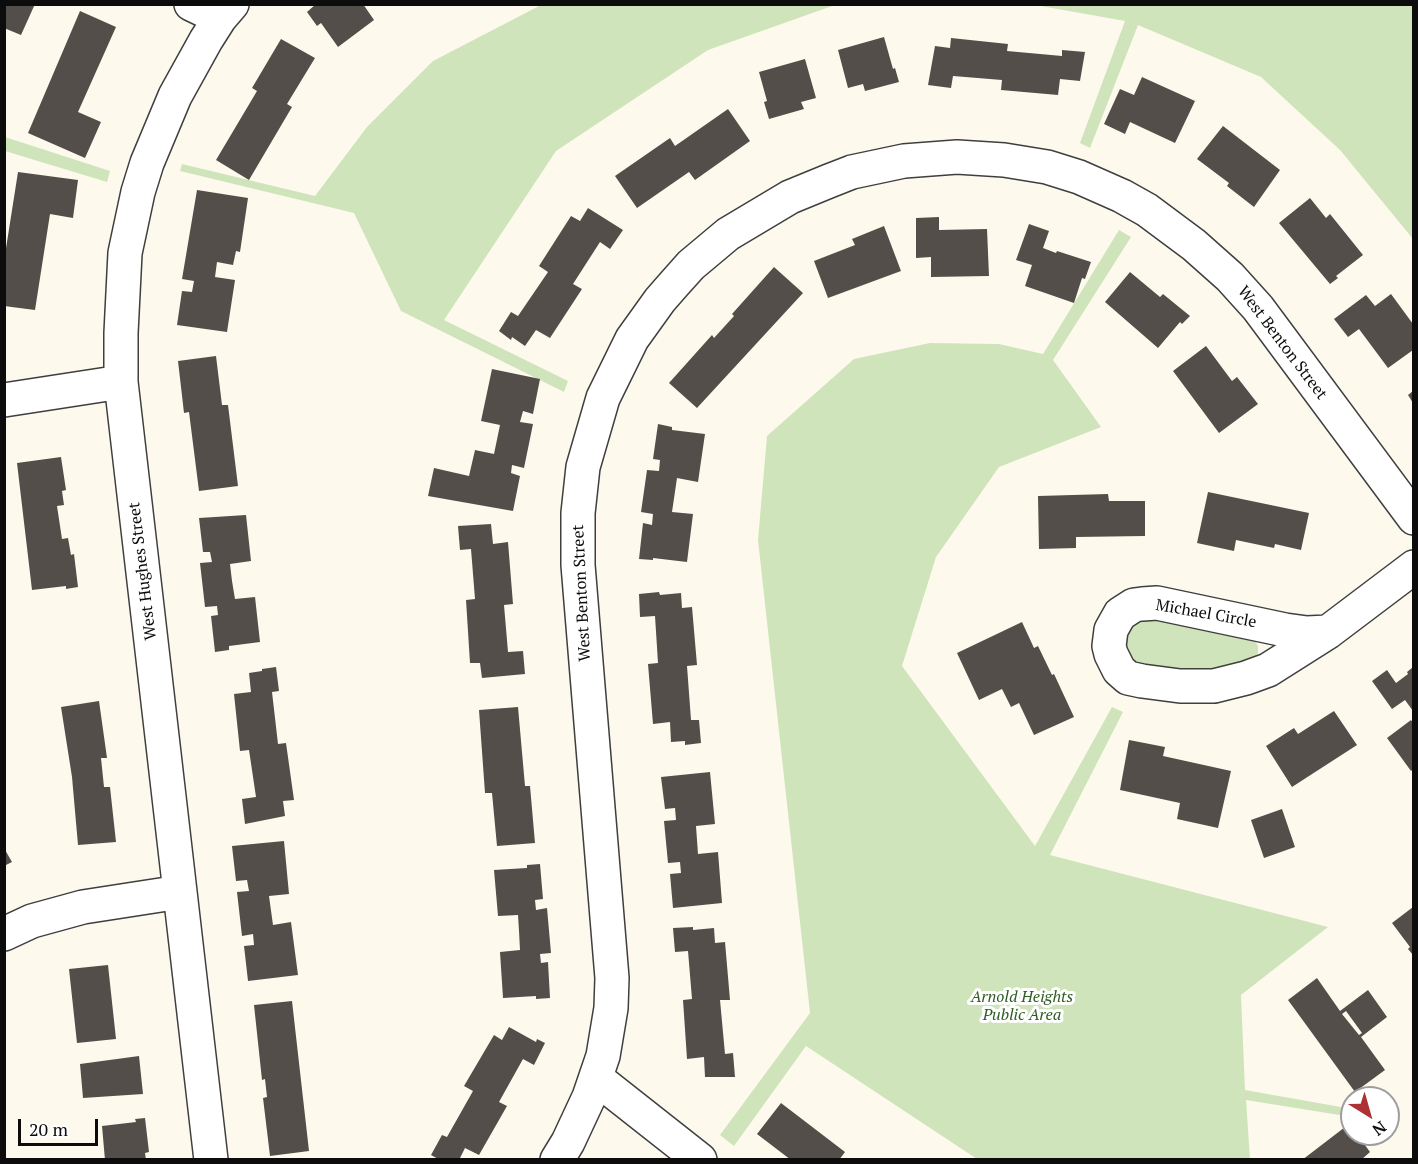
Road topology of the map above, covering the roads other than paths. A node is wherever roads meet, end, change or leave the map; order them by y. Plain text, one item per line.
1 (215, 9) edge
2 (121, 382) junction
3 (4, 400) edge
4 (1413, 518) edge
5 (1413, 567) edge
6 (1328, 632) junction
7 (180, 892) junction
8 (4, 934) edge
9 (596, 1078) junction
10 (211, 1160) edge
11 (557, 1160) edge
12 (700, 1160) edge

1 - 2 street, West Hughes Street
2 - 3 street
2 - 7 street, West Hughes Street
4 - 9 street, West Benton Street
5 - 6 street, Michael Circle
6 - 6 street, Michael Circle
7 - 8 street
7 - 10 street, West Hughes Street
9 - 11 street, West Benton Street
9 - 12 street

